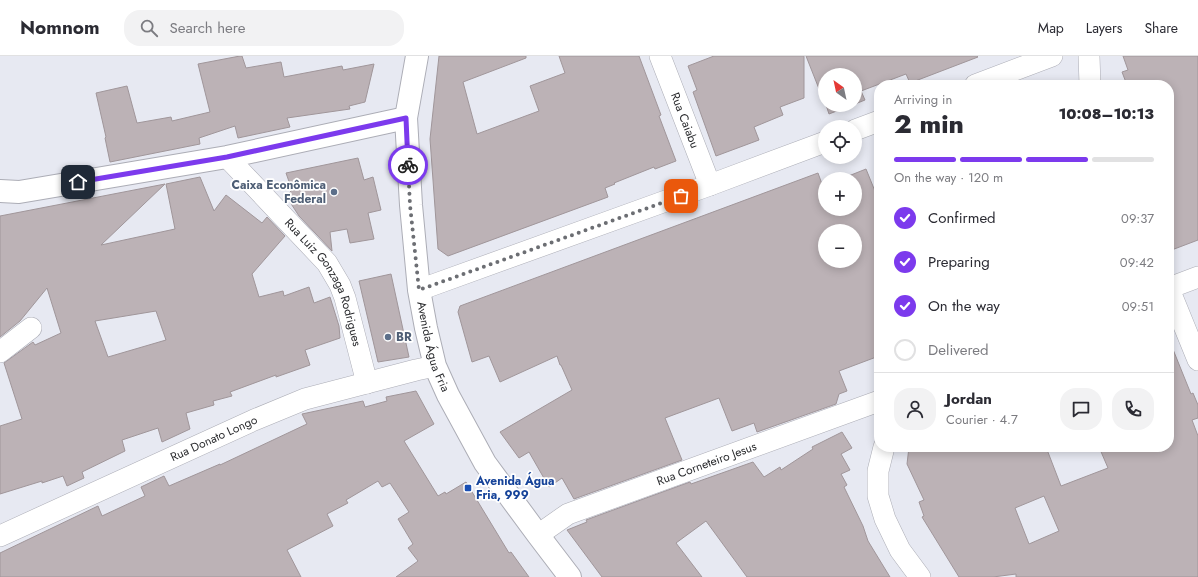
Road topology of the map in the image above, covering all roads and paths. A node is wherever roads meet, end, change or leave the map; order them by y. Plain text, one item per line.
1 (417, 56) edge
2 (660, 56) edge
3 (1052, 56) edge
4 (1089, 56) edge
5 (988, 80) edge
6 (1090, 80) edge
7 (406, 118) junction
8 (874, 123) edge
9 (862, 127) edge
10 (818, 145) edge
11 (227, 157) junction
12 (710, 185) junction
13 (0, 191) edge
14 (1198, 277) edge
15 (1174, 287) edge
16 (419, 290) junction
17 (1174, 301) edge
18 (31, 328) dead end
19 (0, 352) edge
20 (1198, 360) edge
21 (435, 366) junction
22 (367, 383) junction
23 (874, 403) edge
24 (883, 452) edge
25 (538, 535) junction
26 (0, 536) edge
27 (570, 577) edge
28 (920, 577) edge

1 - 7 main road, Avenida Água Fria
2 - 12 street, Rua Caiabu
3 - 5 street
4 - 6 street
7 - 11 main road
7 - 16 main road, Avenida Água Fria
8 - 9 street
10 - 12 street
11 - 13 main road
11 - 22 street, Rua Luiz Gonzaga Rodrigues
12 - 16 street
14 - 15 street
16 - 21 main road, Avenida Água Fria
17 - 20 street
18 - 19 street
21 - 22 street, Rua Donato Longo
21 - 25 main road, Avenida Água Fria
22 - 26 street, Rua Donato Longo
23 - 25 street, Rua Corneteiro Jesus
24 - 28 street
25 - 27 main road, Avenida Água Fria

